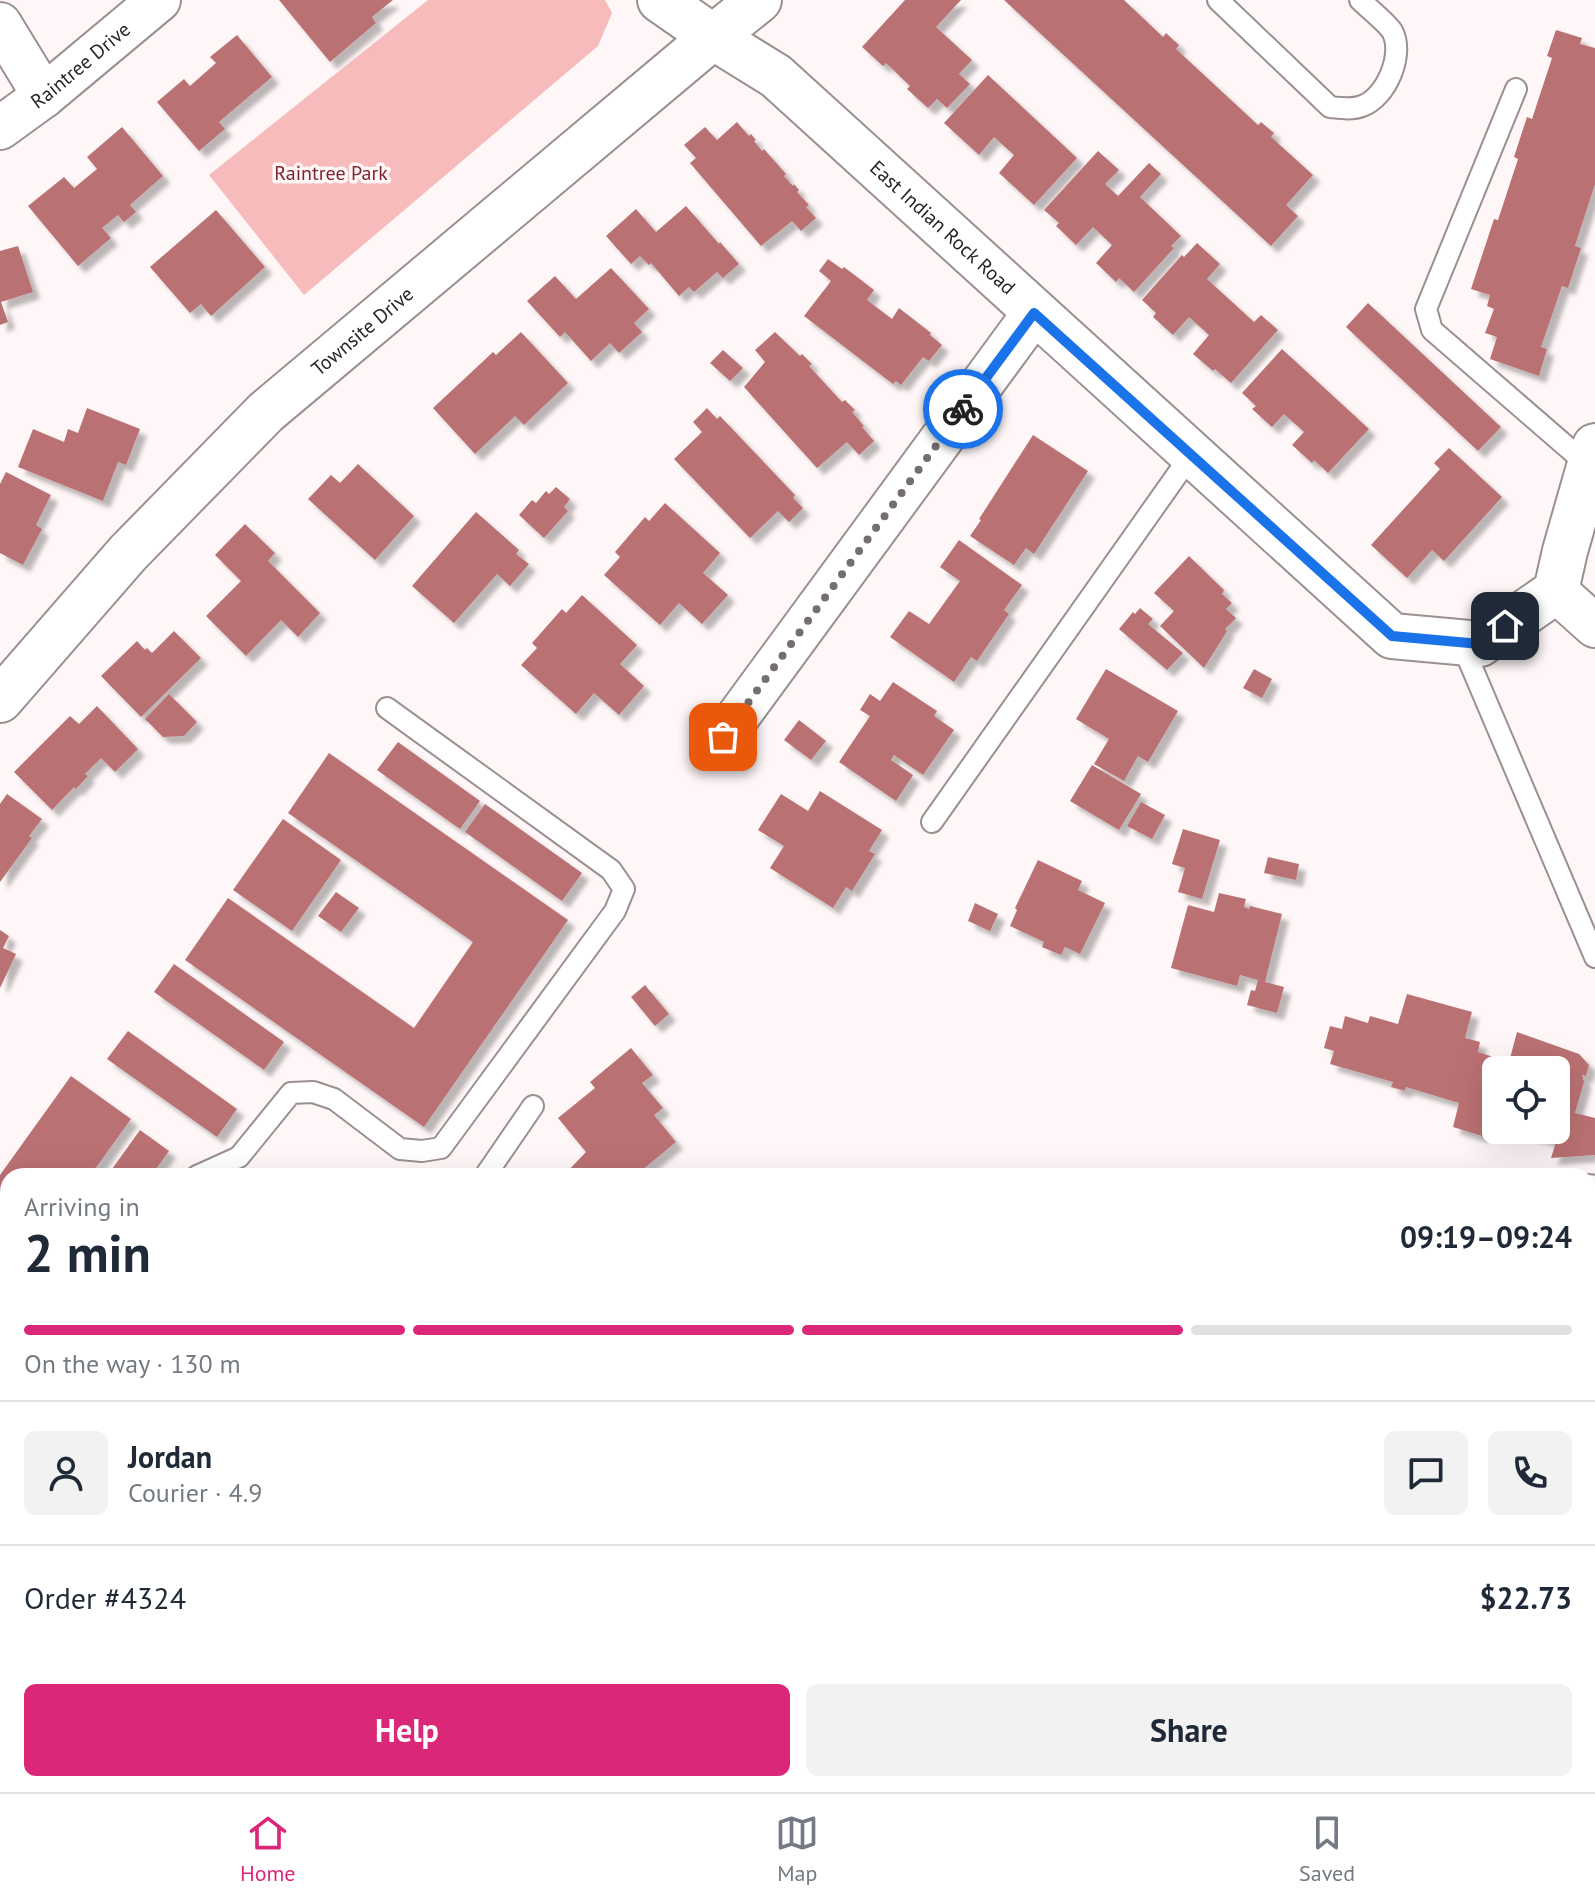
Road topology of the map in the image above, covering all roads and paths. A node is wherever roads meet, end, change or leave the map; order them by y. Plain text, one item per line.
1 (159, 0) edge
2 (660, 0) edge
3 (759, 0) edge
4 (1218, 0) edge
5 (1360, 0) edge
6 (0, 24) edge
7 (713, 37) junction
8 (1516, 89) dead end
9 (44, 96) junction
10 (0, 128) edge
11 (1034, 313) junction
12 (1191, 455) junction
13 (1592, 456) edge
14 (1556, 591) junction
15 (1595, 626) edge
16 (1461, 642) junction
17 (0, 700) edge
18 (387, 708) dead end
19 (723, 737) dead end
20 (932, 822) dead end
21 (1595, 957) edge
22 (533, 1106) dead end
23 (215, 1168) edge
24 (490, 1168) edge

1 - 9 street, Raintree Drive
2 - 7 street, East Indian Rock Road
3 - 7 street, Townsite Drive
4 - 5 lane
6 - 9 street
7 - 11 street, East Indian Rock Road
7 - 17 street, Townsite Drive
8 - 13 lane
9 - 10 street, Raintree Drive
11 - 12 street, East Indian Rock Road
11 - 19 street
12 - 16 street, East Indian Rock Road
12 - 20 lane
13 - 14 street
14 - 15 street
14 - 16 street, East Indian Rock Road
16 - 21 lane
18 - 23 lane
22 - 24 lane

